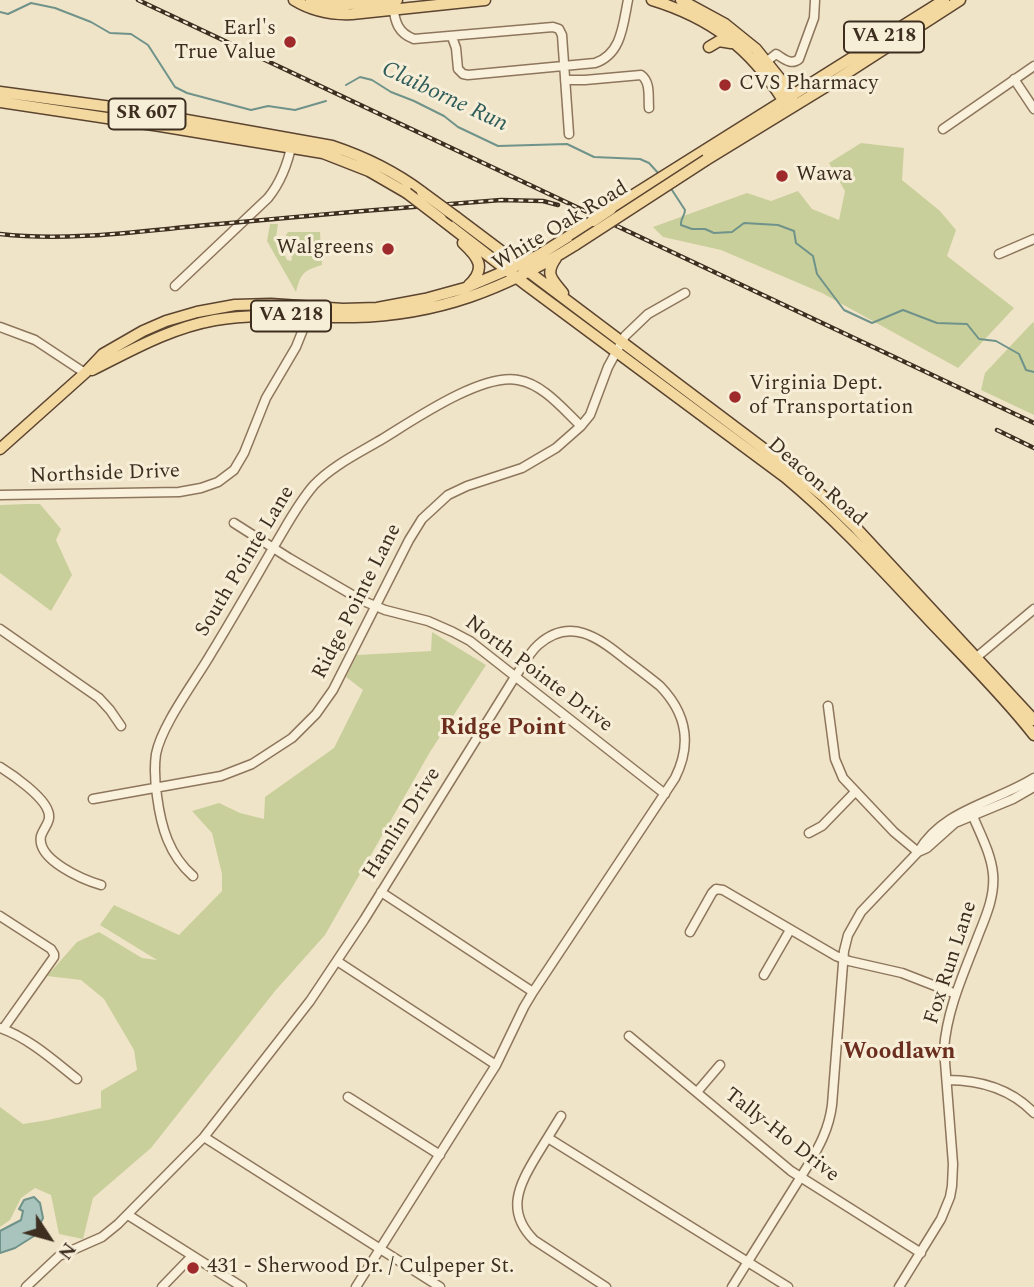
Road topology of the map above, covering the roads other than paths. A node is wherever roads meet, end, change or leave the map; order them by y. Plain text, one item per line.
1 (294, 0) edge
2 (313, 0) edge
3 (485, 0) edge
4 (628, 0) edge
5 (652, 0) edge
6 (681, 0) edge
7 (816, 0) edge
8 (944, 0) edge
9 (960, 0) edge
10 (393, 3) edge
11 (702, 21) junction
12 (452, 37) junction
13 (738, 45) junction
14 (766, 62) junction
15 (564, 66) junction
16 (1034, 66) edge
17 (1014, 79) junction
18 (565, 80) junction
19 (0, 92) edge
20 (789, 101) junction
21 (0, 102) edge
22 (46, 103) junction
23 (649, 108) dead end
24 (1034, 109) edge
25 (943, 129) dead end
26 (569, 134) dead end
27 (292, 143) junction
28 (705, 155) junction
29 (442, 221) junction
30 (1034, 239) edge
31 (999, 254) dead end
32 (558, 255) junction
33 (519, 265) junction
34 (508, 270) junction
35 (529, 273) junction
36 (518, 278) junction
37 (175, 286) dead end
38 (465, 288) junction
39 (685, 293) dead end
40 (567, 302) junction
41 (306, 312) junction
42 (0, 327) edge
43 (619, 347) junction
44 (85, 373) junction
45 (581, 426) junction
46 (0, 449) edge
47 (0, 495) edge
48 (234, 523) dead end
49 (273, 548) junction
50 (374, 606) junction
51 (1034, 609) edge
52 (0, 629) edge
53 (973, 660) junction
54 (516, 676) junction
55 (828, 706) dead end
56 (1034, 720) edge
57 (121, 726) dead end
58 (1034, 736) edge
59 (0, 767) edge
60 (1034, 778) edge
61 (1034, 787) edge
62 (156, 788) junction
63 (855, 792) junction
64 (665, 793) junction
65 (93, 799) dead end
66 (971, 812) junction
67 (809, 833) dead end
68 (918, 852) junction
69 (193, 876) dead end
70 (101, 885) dead end
71 (381, 892) junction
72 (0, 916) edge
73 (790, 930) junction
74 (690, 932) dead end
75 (844, 959) junction
76 (337, 961) junction
77 (764, 975) dead end
78 (533, 992) junction
79 (957, 994) junction
80 (2, 1029) edge
81 (629, 1036) dead end
82 (496, 1065) junction
83 (720, 1065) dead end
84 (77, 1079) dead end
85 (947, 1080) junction
86 (697, 1092) junction
87 (348, 1097) dead end
88 (1034, 1113) edge
89 (561, 1116) dead end
90 (204, 1136) junction
91 (548, 1138) junction
92 (440, 1155) junction
93 (800, 1178) junction
94 (128, 1215) junction
95 (381, 1249) junction
96 (921, 1252) junction
97 (192, 1255) junction
98 (747, 1262) junction
99 (26, 1287) edge
100 (162, 1287) edge
101 (242, 1287) edge
102 (356, 1287) edge
103 (440, 1287) edge
104 (606, 1287) edge
105 (732, 1287) edge
106 (789, 1287) edge
107 (899, 1287) edge

1 - 10 main road
2 - 10 main road
3 - 10 main road
4 - 15 street
5 - 11 main road
6 - 14 main road
7 - 14 street
8 - 20 main road, VA 218
9 - 20 main road, VA 218
10 - 12 street
11 - 13 main road
11 - 13 main road
12 - 15 street
12 - 15 street
13 - 20 main road
14 - 20 main road
15 - 18 street
16 - 17 street
17 - 24 street
17 - 25 street
18 - 23 street
18 - 26 street
19 - 22 main road, SR 607
20 - 28 main road, White Oak Road / VA 218
21 - 22 main road, SR 607
22 - 27 main road, SR 607
27 - 29 main road, SR 607, bridge
27 - 33 main road, SR 607, bridge
27 - 37 street
28 - 32 main road, White Oak Road / VA 218, bridge
28 - 33 main road, White Oak Road / VA 218, bridge
29 - 34 main road, SR 607
29 - 38 main road
30 - 31 street
32 - 35 main road, White Oak Road / VA 218
32 - 40 main road
33 - 34 main road, White Oak Road / VA 218
33 - 35 main road, Deacon Road / SR 607
34 - 36 main road, Deacon Road / SR 607
34 - 38 main road, White Oak Road / VA 218
35 - 36 main road, White Oak Road / VA 218
35 - 40 main road, Deacon Road / SR 607
36 - 41 main road, White Oak Road / VA 218
36 - 43 main road, Deacon Road / SR 607
38 - 41 main road, White Oak Road / VA 218
39 - 43 street, Ridge Pointe Lane
40 - 43 main road, Deacon Road / SR 607
41 - 44 main road, White Oak Road / VA 218
41 - 47 street, Northside Drive
42 - 44 street
43 - 45 street, Ridge Pointe Lane
43 - 53 main road, Deacon Road / SR 607
44 - 46 main road, White Oak Road / VA 218
45 - 49 street, South Pointe Lane
45 - 50 street, Ridge Pointe Lane
48 - 49 street, North Pointe Drive
49 - 50 street, North Pointe Drive
49 - 62 street, South Pointe Lane
50 - 54 street, North Pointe Drive
50 - 62 street, Ridge Pointe Lane
51 - 53 street
52 - 57 street
53 - 56 main road, Deacon Road / SR 607
53 - 58 main road, Deacon Road / SR 607
54 - 64 street, North Pointe Drive
54 - 64 street, Hamlin Drive
54 - 71 street, Hamlin Drive
55 - 63 street
59 - 70 street
60 - 66 street
61 - 66 street
62 - 65 street, Ridge Pointe Lane
62 - 69 street, South Pointe Lane
63 - 67 street
63 - 68 street
64 - 78 street, Hamlin Drive
66 - 68 street
66 - 79 street, Fox Run Lane
68 - 75 street
71 - 76 street, Hamlin Drive
71 - 78 street
72 - 80 street
73 - 74 street
73 - 75 street
73 - 77 street
75 - 79 street
75 - 93 street
76 - 82 street
76 - 90 street, Hamlin Drive
78 - 82 street, Hamlin Drive
79 - 85 street, Fox Run Lane
80 - 84 street
81 - 86 street, Tally-Ho Drive
82 - 92 street, Hamlin Drive
83 - 86 street
85 - 88 street
85 - 96 street, Fox Run Lane
86 - 93 street, Tally-Ho Drive
87 - 92 street
89 - 91 street
90 - 94 street, Hamlin Drive
90 - 95 street
91 - 98 street
91 - 104 street
92 - 95 street, Hamlin Drive
93 - 96 street, Tally-Ho Drive
93 - 98 street
94 - 97 street
94 - 99 street, Hamlin Drive
95 - 102 street, Hamlin Drive
95 - 103 street
96 - 107 street, Fox Run Lane
97 - 100 street
97 - 101 street
98 - 105 street
98 - 106 street

